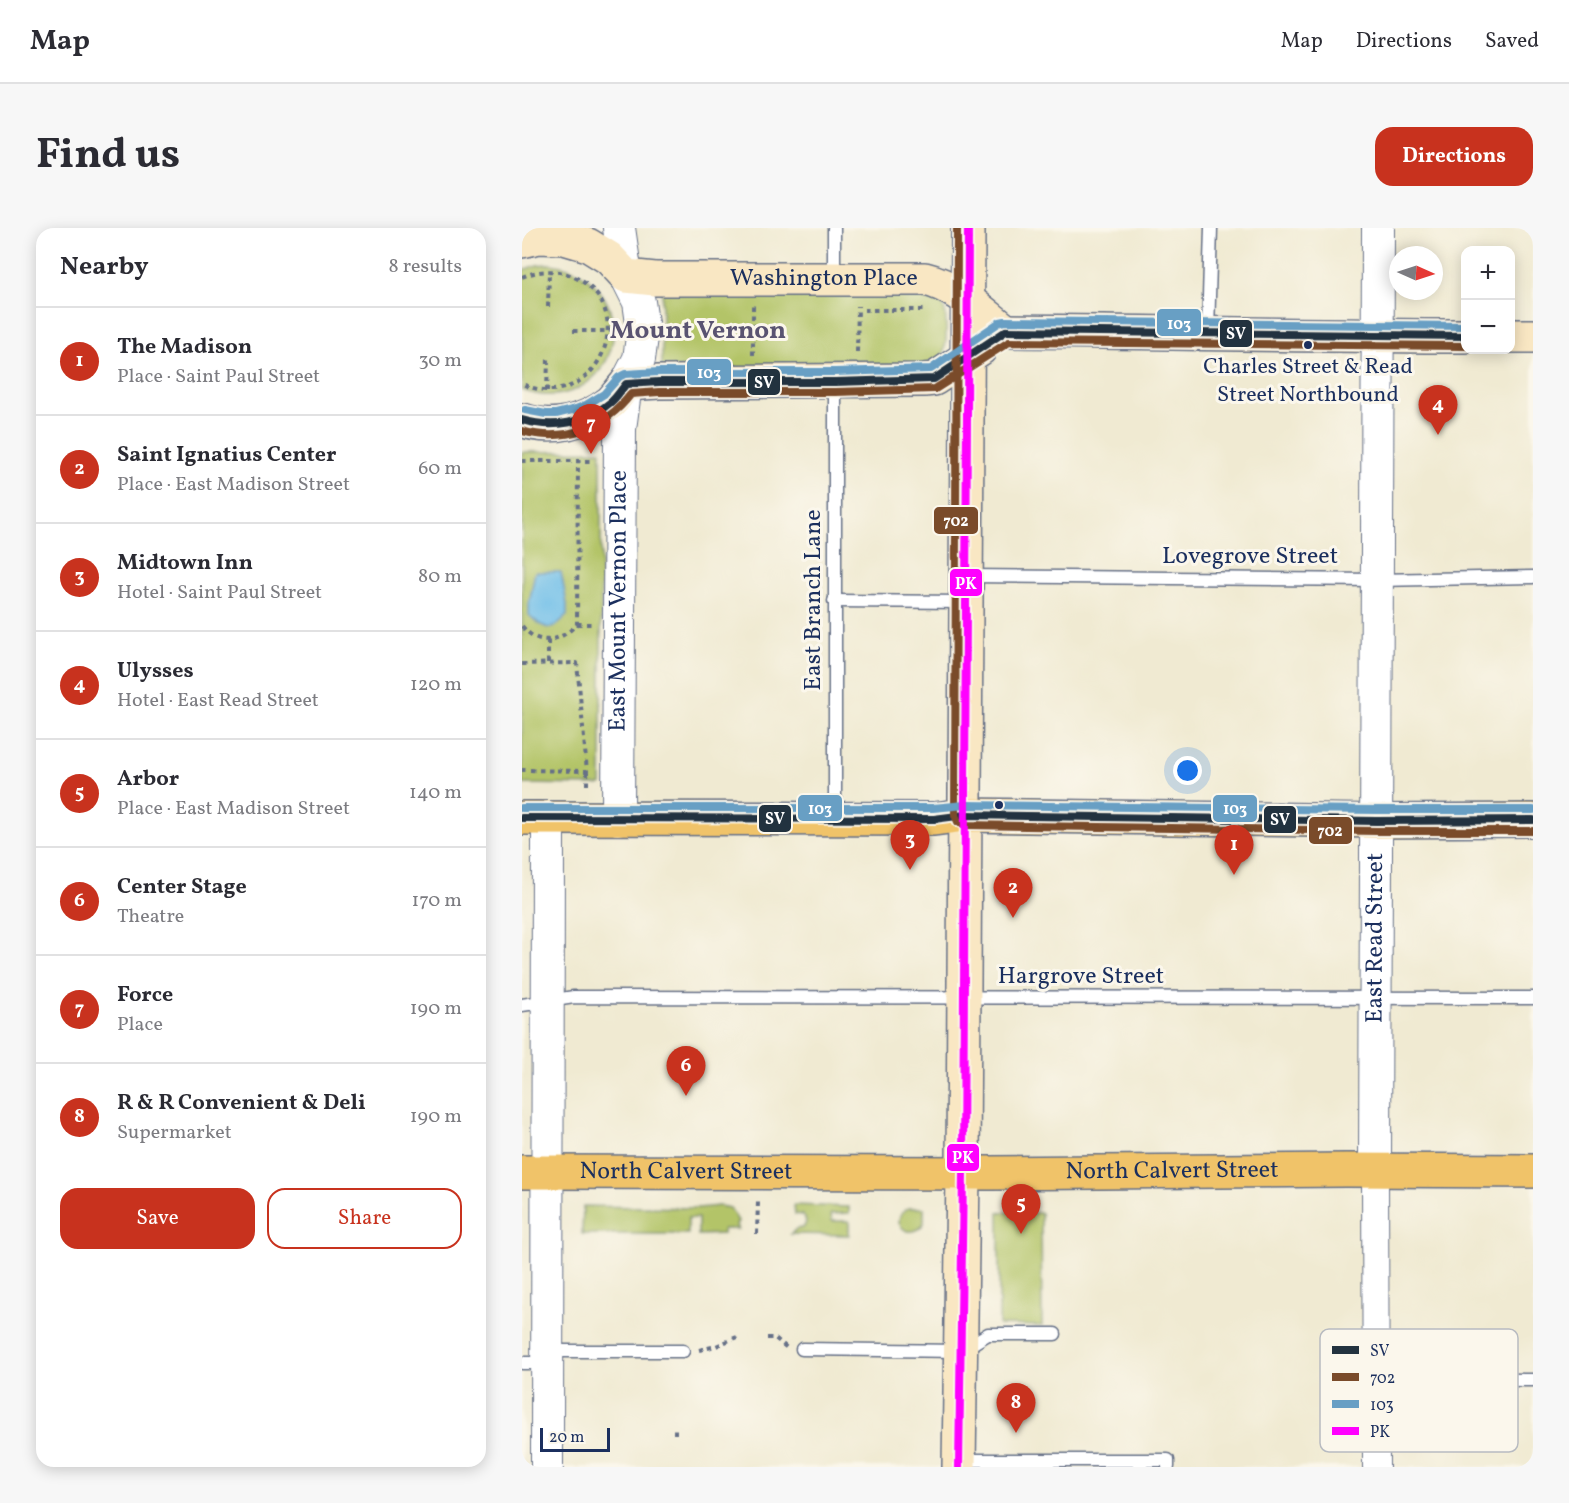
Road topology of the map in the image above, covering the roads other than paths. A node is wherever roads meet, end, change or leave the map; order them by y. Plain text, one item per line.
1 (619, 228) edge
2 (834, 228) edge
3 (968, 228) edge
4 (1211, 228) edge
5 (1378, 228) edge
6 (522, 241) edge
7 (626, 276) junction
8 (834, 278) junction
9 (967, 329) junction
10 (1006, 331) junction
11 (1208, 333) junction
12 (1377, 336) junction
13 (1461, 336) edge
14 (1515, 336) edge
15 (1533, 336) edge
16 (846, 371) junction
17 (626, 384) junction
18 (522, 420) edge
19 (1533, 577) edge
20 (1377, 580) junction
21 (966, 589) junction
22 (834, 601) junction
23 (965, 815) junction
24 (535, 818) edge
25 (835, 818) junction
26 (618, 819) junction
27 (1533, 820) edge
28 (1376, 821) junction
29 (1375, 997) junction
30 (964, 998) junction
31 (1533, 998) edge
32 (535, 1003) edge
33 (1375, 1170) junction
34 (1533, 1171) edge
35 (534, 1172) edge
36 (963, 1172) junction
37 (1375, 1329) edge
38 (1055, 1334) dead end
39 (802, 1349) dead end
40 (683, 1351) road end
41 (961, 1351) junction
42 (538, 1359) edge
43 (1518, 1380) edge
44 (1533, 1380) edge
45 (1376, 1452) edge
46 (959, 1464) edge
47 (1034, 1464) edge
48 (547, 1467) edge
49 (1168, 1467) edge
50 (1376, 1467) edge

1 - 7 street, East Mount Vernon Place
2 - 8 lane
3 - 9 main road
4 - 11 lane
5 - 12 street, East Read Street
6 - 7 main road
7 - 8 main road, Washington Place
7 - 17 street, East Mount Vernon Place
8 - 9 main road, Washington Place
9 - 10 main road, Washington Place
9 - 10 main road
9 - 16 main road
9 - 21 main road
10 - 11 main road
11 - 12 main road
12 - 13 main road
12 - 20 street, East Read Street
14 - 15 main road
16 - 17 main road
16 - 22 lane, East Branch Lane
17 - 18 main road
17 - 26 street, East Mount Vernon Place
19 - 20 lane, Lovegrove Street
20 - 21 lane, Lovegrove Street
20 - 28 street, East Read Street
21 - 22 lane, Lovegrove Street
21 - 23 main road
22 - 25 lane, East Branch Lane
23 - 25 main road
23 - 28 main road
23 - 30 main road
24 - 26 main road
24 - 32 street
25 - 26 main road
27 - 28 main road
28 - 29 street, East Read Street
29 - 30 lane, Hargrove Street
29 - 31 lane, Hargrove Street
29 - 33 street, East Read Street
30 - 32 lane, Hargrove Street
30 - 36 main road
32 - 35 street
33 - 34 main road, North Calvert Street
33 - 36 main road, North Calvert Street
33 - 37 street, East Read Street
35 - 36 main road, North Calvert Street
35 - 42 street
36 - 41 main road
38 - 41 lane
39 - 41 lane
40 - 42 lane
41 - 46 main road
42 - 48 street
43 - 44 lane
45 - 50 street, East Read Street
46 - 47 lane
47 - 49 lane

